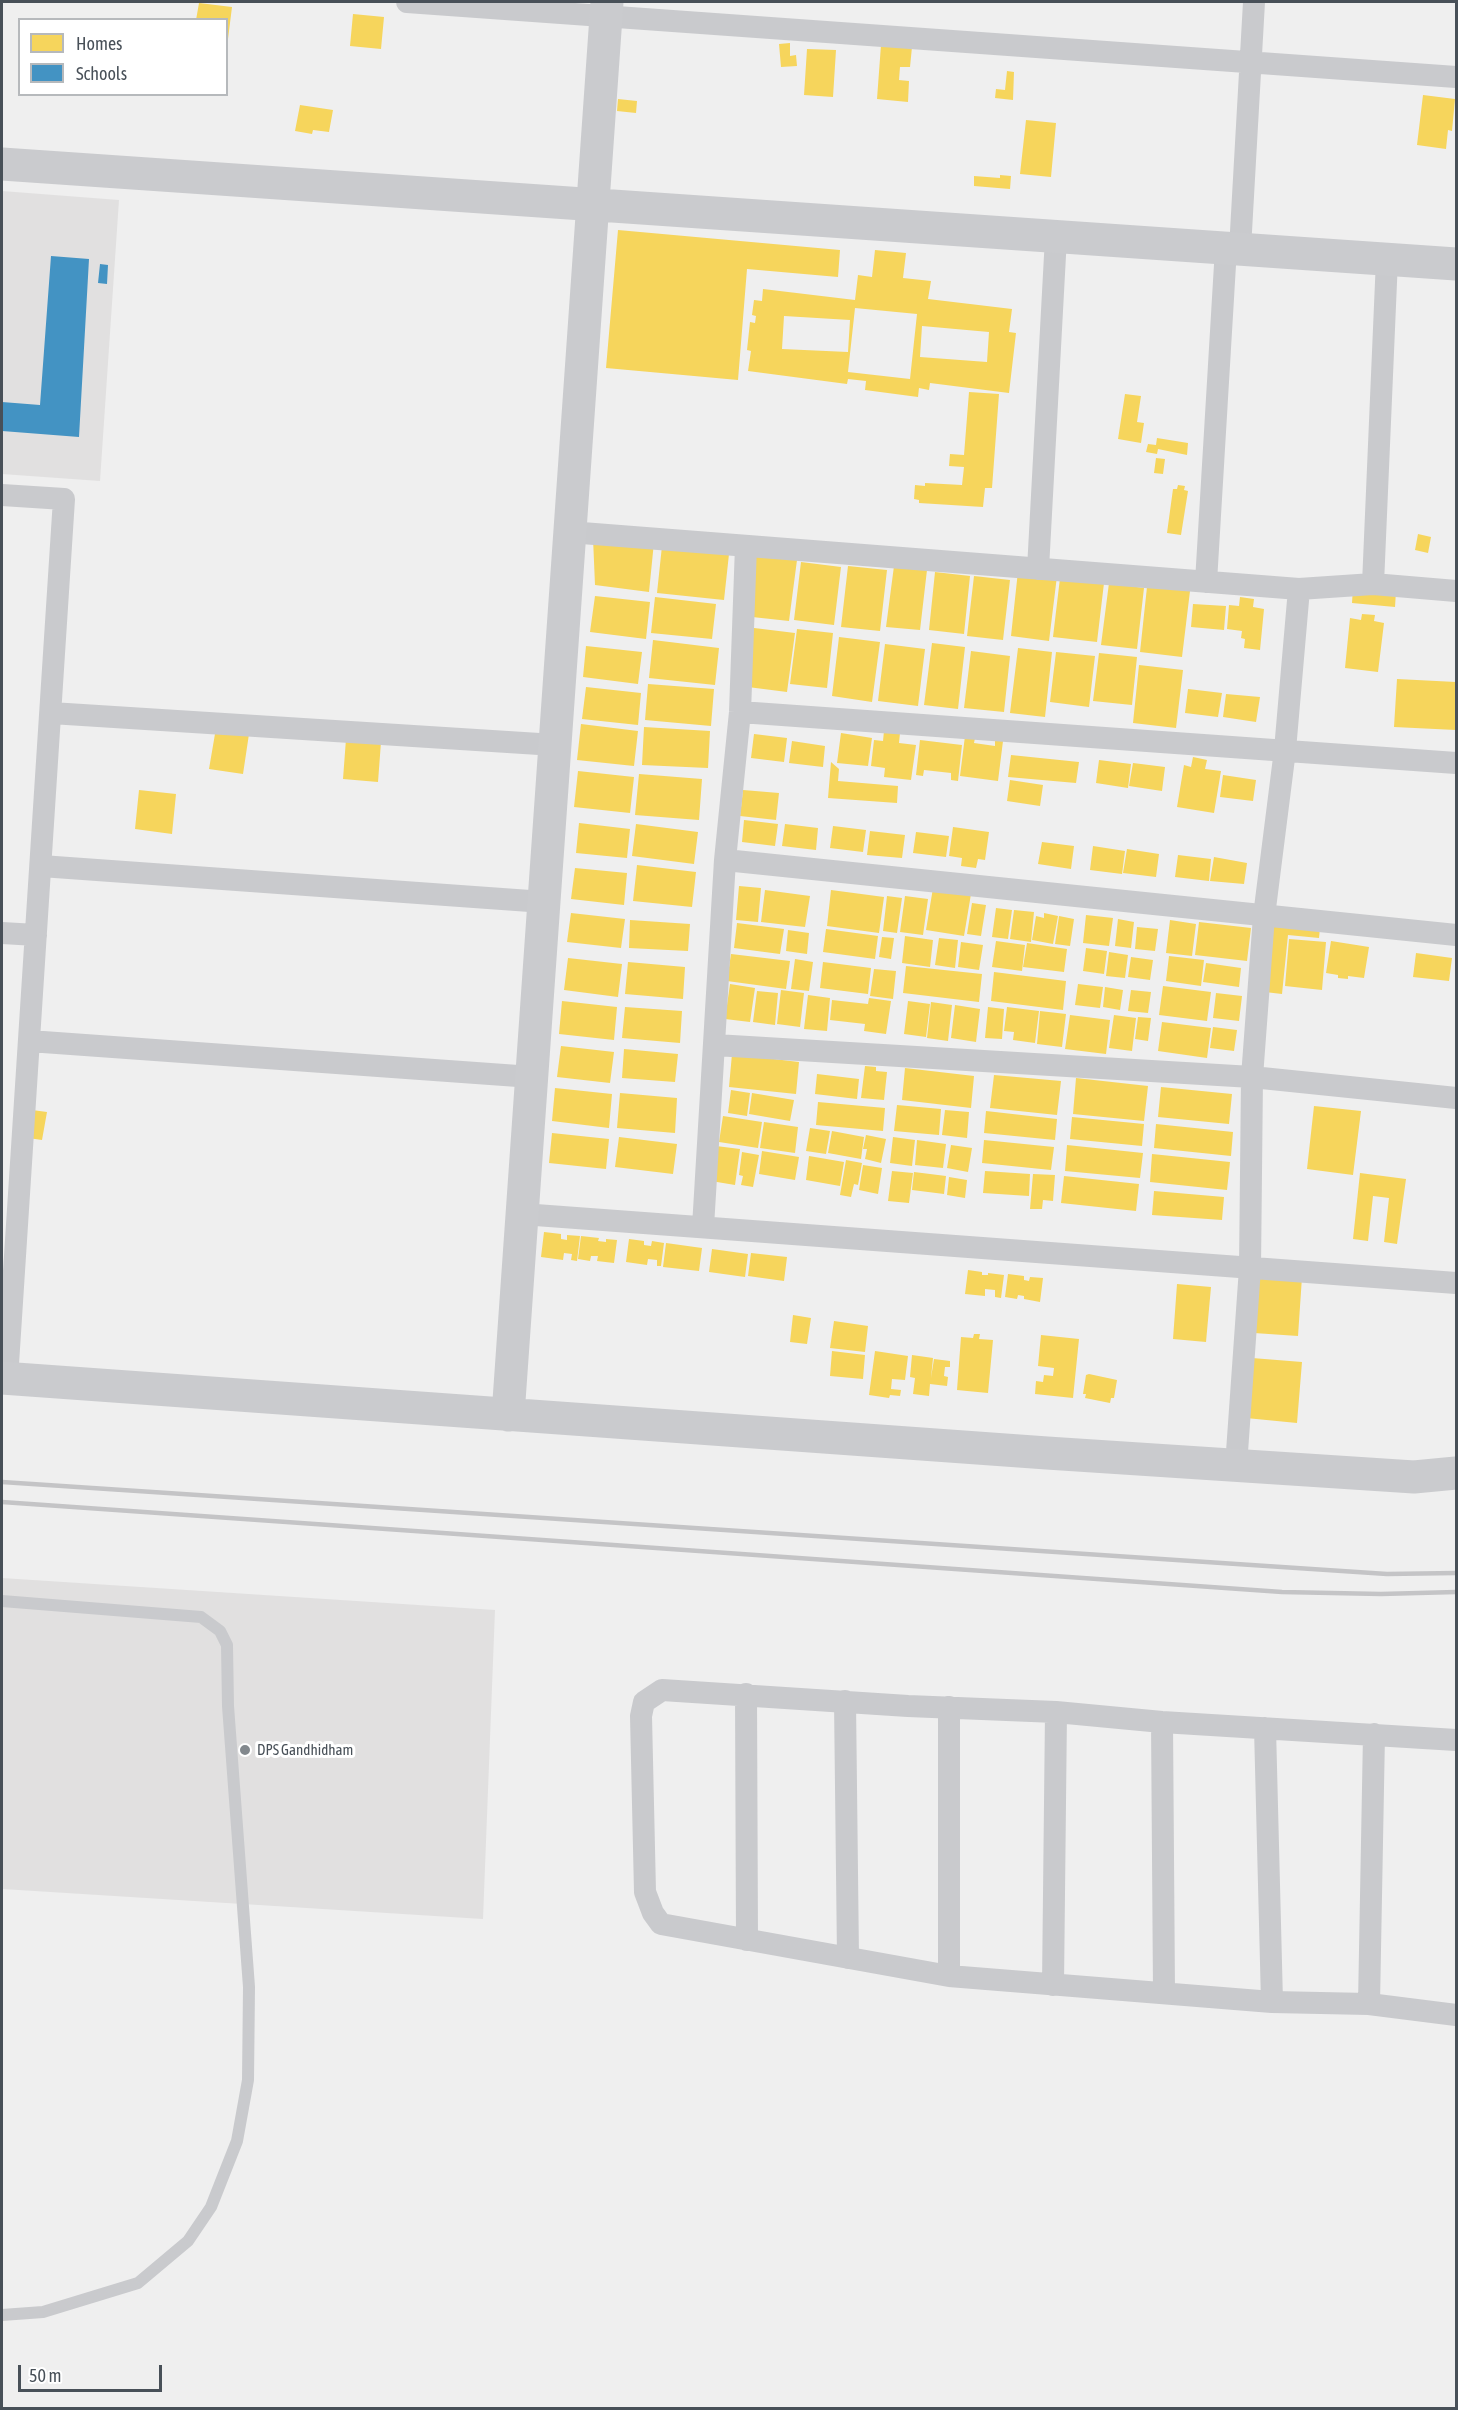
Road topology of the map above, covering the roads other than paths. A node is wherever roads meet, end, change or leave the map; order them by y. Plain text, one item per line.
1 (407, 2) edge
2 (1254, 2) edge
3 (606, 10) edge
4 (1251, 63) junction
5 (1456, 77) edge
6 (2, 164) edge
7 (592, 205) junction
8 (1056, 237) junction
9 (1233, 249) junction
10 (1387, 259) junction
11 (1456, 264) edge
12 (2, 495) edge
13 (570, 532) junction
14 (746, 546) junction
15 (1038, 569) junction
16 (1206, 582) junction
17 (1373, 584) junction
18 (1299, 589) junction
19 (1456, 591) edge
20 (740, 712) junction
21 (51, 713) junction
22 (555, 745) junction
23 (1285, 750) junction
24 (1456, 764) edge
25 (725, 860) junction
26 (41, 866) junction
27 (544, 902) junction
28 (1264, 916) junction
29 (2, 933) edge
30 (36, 935) junction
31 (1456, 935) edge
32 (29, 1041) junction
33 (715, 1045) junction
34 (532, 1077) junction
35 (1252, 1077) junction
36 (1456, 1098) edge
37 (522, 1214) junction
38 (703, 1227) junction
39 (1250, 1268) junction
40 (1456, 1283) edge
41 (4, 1378) edge
42 (508, 1414) junction
43 (1236, 1466) junction
44 (1456, 1473) edge
45 (2, 1601) edge
46 (746, 1694) junction
47 (845, 1701) junction
48 (949, 1707) junction
49 (1056, 1712) junction
50 (1162, 1722) junction
51 (1265, 1728) junction
52 (1374, 1734) junction
53 (1456, 1740) edge
54 (747, 1940) junction
55 (848, 1958) junction
56 (949, 1976) junction
57 (1053, 1985) junction
58 (1164, 1992) junction
59 (1272, 2002) junction
60 (1368, 2004) junction
61 (1456, 2015) edge
62 (2, 2315) edge

1 - 3 street
2 - 4 street
3 - 4 street
3 - 7 street
4 - 5 street
4 - 9 street
6 - 7 street
7 - 8 street
7 - 13 street
8 - 9 street
8 - 15 street
9 - 10 street
9 - 16 street
10 - 11 street
10 - 17 street
12 - 21 street
13 - 14 street
13 - 22 street
14 - 15 street
14 - 20 street
15 - 16 street
16 - 18 street
17 - 18 street
17 - 19 street
18 - 23 street
20 - 23 street
20 - 25 street
21 - 22 street
21 - 26 street
22 - 27 street
23 - 24 street
23 - 28 street
25 - 28 street
25 - 33 street
26 - 27 street
26 - 30 street
27 - 34 street
28 - 31 street
28 - 35 street
29 - 30 street
30 - 32 street
32 - 34 street
32 - 41 street
33 - 35 street
33 - 38 street
34 - 37 street
35 - 36 street
35 - 39 street
37 - 38 street
37 - 42 street
38 - 39 street
39 - 40 street
39 - 43 street
41 - 42 street
42 - 43 street
43 - 44 street
45 - 62 lane
46 - 47 street
46 - 54 street
46 - 54 street
47 - 48 street
47 - 55 street
48 - 49 street
48 - 56 street
49 - 50 street
49 - 57 street
50 - 51 street
50 - 58 street
51 - 52 street
51 - 59 street
52 - 53 street
52 - 60 street
54 - 55 street
55 - 56 street
56 - 57 street
57 - 58 street
58 - 59 street
59 - 60 street
60 - 61 street

